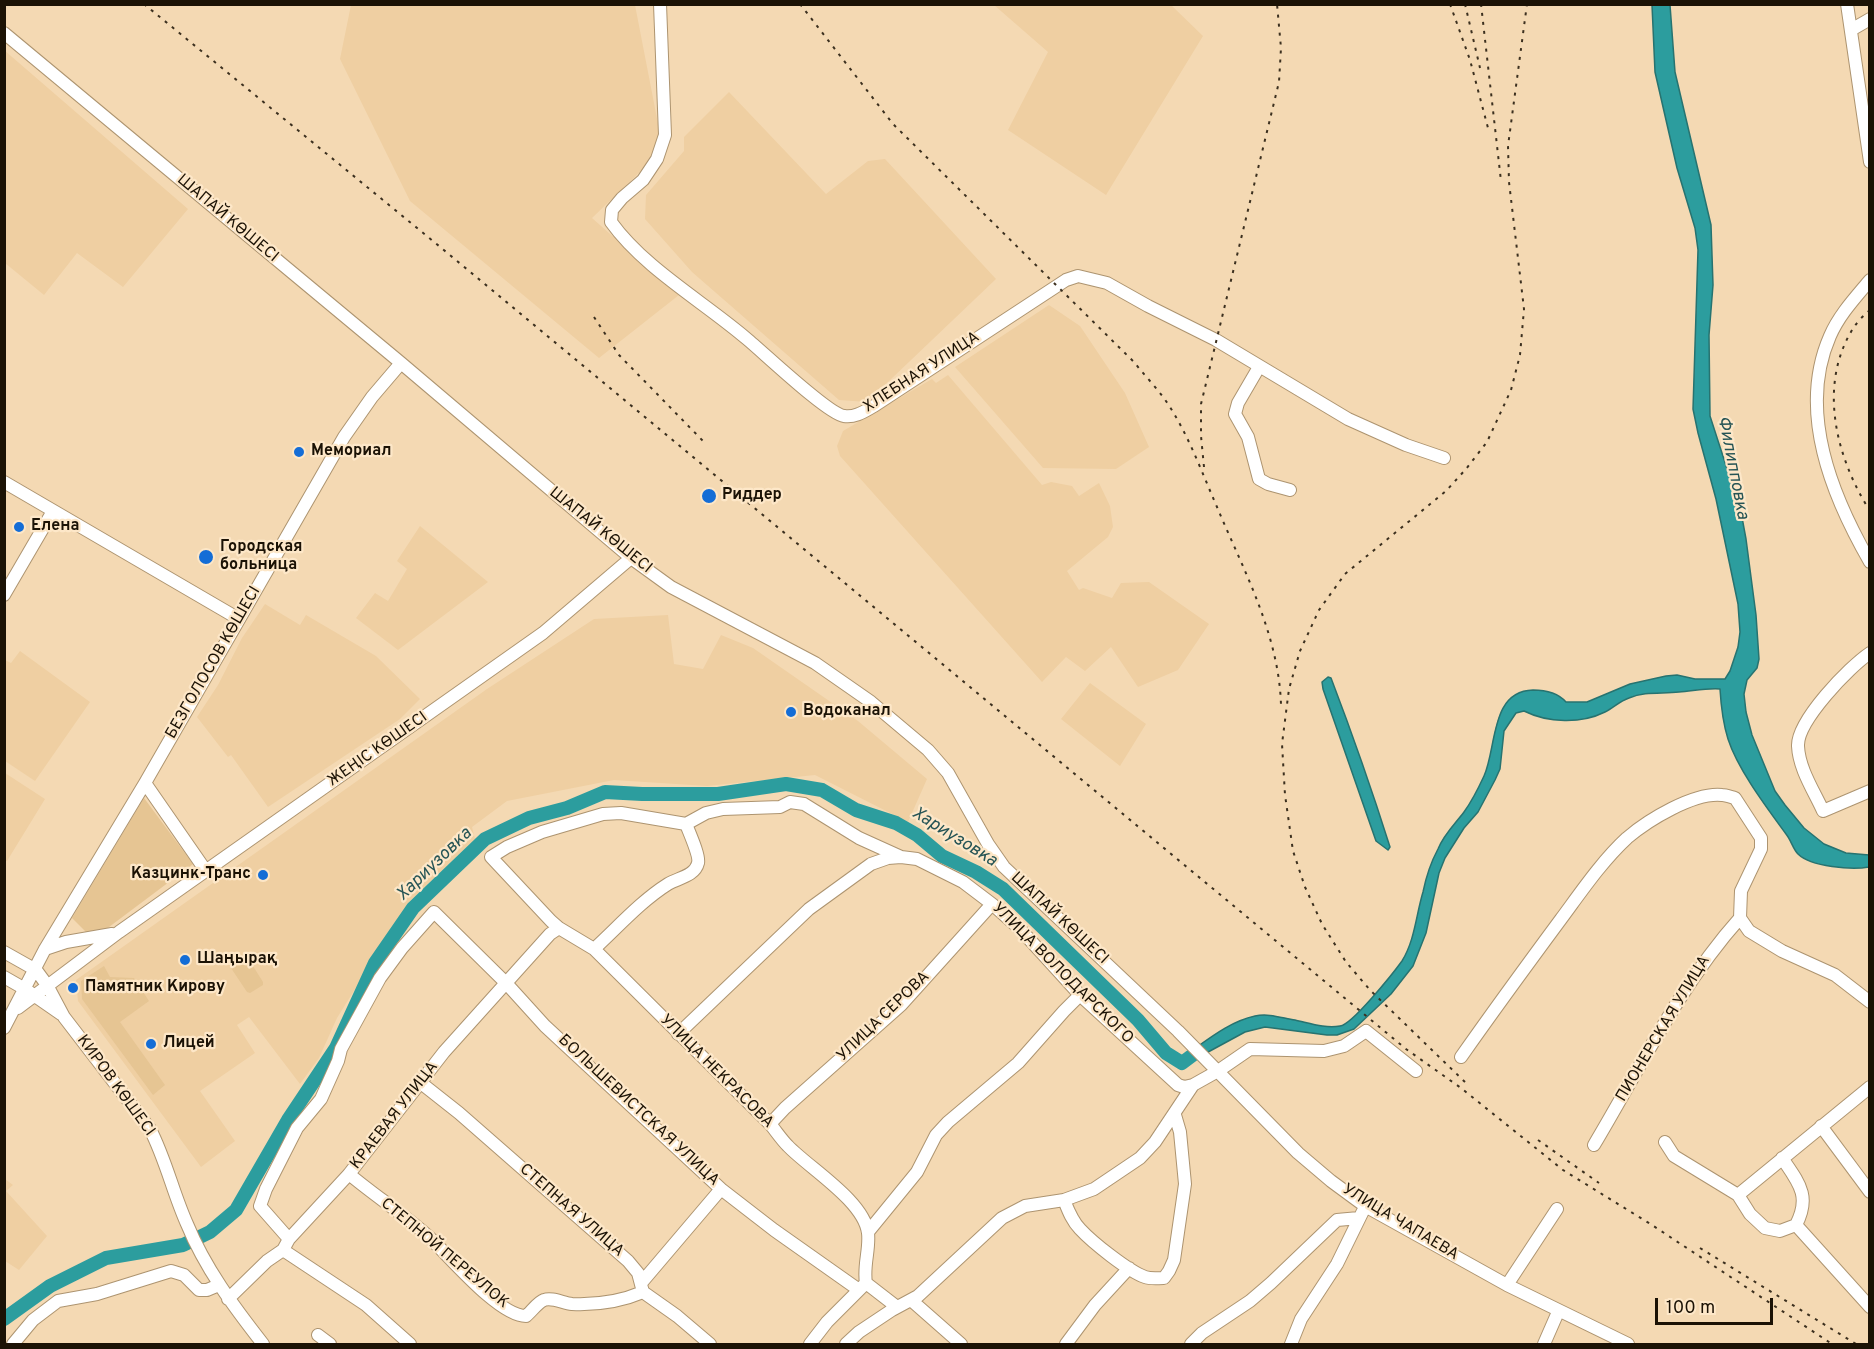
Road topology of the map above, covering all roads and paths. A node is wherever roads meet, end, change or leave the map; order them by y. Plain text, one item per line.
1 (660, 4) edge
2 (1847, 4) edge
3 (1869, 19) edge
4 (1851, 30) junction
5 (4, 33) edge
6 (1865, 96) edge
7 (1869, 162) edge
8 (1869, 280) edge
9 (401, 363) junction
10 (1259, 367) junction
11 (1444, 458) dead end
12 (4, 482) edge
13 (1290, 490) dead end
14 (53, 511) junction
15 (631, 558) junction
16 (1869, 562) edge
17 (4, 594) edge
18 (239, 619) junction
19 (1869, 652) edge
20 (145, 783) junction
21 (1869, 791) edge
22 (686, 824) junction
23 (902, 857) junction
24 (206, 871) junction
25 (992, 904) junction
26 (1740, 918) junction
27 (558, 928) junction
28 (119, 932) junction
29 (594, 949) junction
30 (45, 950) junction
31 (4, 952) edge
32 (36, 970) junction
33 (4, 977) edge
34 (506, 983) junction
35 (47, 985) junction
36 (30, 992) junction
37 (1080, 995) junction
38 (1869, 1002) edge
39 (64, 1017) junction
40 (4, 1028) edge
41 (1178, 1031) joint
42 (678, 1034) junction
43 (1461, 1057) dead end
44 (1218, 1071) junction
45 (1416, 1071) dead end
46 (422, 1083) junction
47 (1193, 1085) junction
48 (1869, 1086) edge
49 (1175, 1115) junction
50 (770, 1124) junction
51 (1821, 1126) junction
52 (1665, 1142) dead end
53 (1594, 1145) dead end
54 (1782, 1158) junction
55 (350, 1174) junction
56 (721, 1189) junction
57 (1869, 1192) edge
58 (1738, 1196) junction
59 (1064, 1200) junction
60 (1365, 1206) junction
61 (1557, 1209) dead end
62 (1359, 1218) junction
63 (1796, 1225) junction
64 (868, 1232) junction
65 (286, 1244) junction
66 (1129, 1268) junction
67 (219, 1285) junction
68 (1507, 1285) junction
69 (643, 1287) junction
70 (863, 1287) junction
71 (228, 1299) junction
72 (911, 1300) junction
73 (897, 1307) junction
74 (1869, 1307) edge
75 (1558, 1311) junction
76 (318, 1335) dead end
77 (12, 1344) edge
78 (263, 1344) edge
79 (330, 1344) edge
80 (410, 1344) edge
81 (710, 1344) edge
82 (810, 1344) edge
83 (846, 1344) edge
84 (960, 1344) edge
85 (1066, 1344) edge
86 (1191, 1344) edge
87 (1291, 1344) edge
88 (1544, 1344) edge
89 (1628, 1344) edge

1 - 10 street, ХЛЕБНАЯ УЛИЦА
2 - 4 street
3 - 4 street
4 - 6 street
5 - 9 street, ШАПАЙ КӨШЕСІ
6 - 7 street
8 - 16 street
9 - 15 street, ШАПАЙ КӨШЕСІ
9 - 18 street, БЕЗГОЛОСОВ КӨШЕСІ
10 - 11 street, ХЛЕБНАЯ УЛИЦА
10 - 13 street
12 - 14 street
14 - 17 street
14 - 18 street
15 - 24 street, ЖЕҢІС КӨШЕСІ
15 - 41 street, ШАПАЙ КӨШЕСІ
18 - 20 street, БЕЗГОЛОСОВ КӨШЕСІ
19 - 21 street
20 - 24 street
20 - 30 street, БЕЗГОЛОСОВ КӨШЕСІ
22 - 23 street
22 - 27 street, УЛИЦА НЕКРАСОВА
22 - 29 street
23 - 25 street, УЛИЦА ВОЛОДАРСКОГО
23 - 42 street, УЛИЦА ВОЛОДАРСКОГО
24 - 28 street, ЖЕҢІС КӨШЕСІ
25 - 37 street, УЛИЦА ВОЛОДАРСКОГО
25 - 50 street, УЛИЦА СЕРОВА
26 - 38 street
26 - 43 street
26 - 53 street, ПИОНЕРСКАЯ УЛИЦА
27 - 29 street, УЛИЦА НЕКРАСОВА
27 - 34 street, КРАЕВАЯ УЛИЦА
28 - 30 street, ЖЕҢІС КӨШЕСІ
28 - 35 street, ЖЕҢІС КӨШЕСІ
29 - 42 street, УЛИЦА НЕКРАСОВА
30 - 32 street, БЕЗГОЛОСОВ КӨШЕСІ
31 - 32 street
32 - 35 street
32 - 36 street, БЕЗГОЛОСОВ КӨШЕСІ
33 - 36 street
34 - 46 street, КРАЕВАЯ УЛИЦА
34 - 56 street, БОЛЬШЕВИСТСКАЯ УЛИЦА
34 - 65 street, БОЛЬШЕВИСТСКАЯ УЛИЦА
35 - 36 street, ЖЕҢІС КӨШЕСІ
35 - 39 street
36 - 39 street
36 - 40 street, БЕЗГОЛОСОВ КӨШЕСІ
37 - 47 street, УЛИЦА ВОЛОДАРСКОГО
37 - 64 street
39 - 67 street, КИРОВ КӨШЕСІ
41 - 44 street, УЛИЦА ЧАПАЕВА
42 - 50 street, УЛИЦА НЕКРАСОВА
44 - 45 street
44 - 47 street
44 - 60 street, УЛИЦА ЧАПАЕВА
46 - 55 street, КРАЕВАЯ УЛИЦА
46 - 69 street, СТЕПНАЯ УЛИЦА
47 - 49 street
48 - 51 street
49 - 59 street
49 - 66 street
50 - 64 street, УЛИЦА НЕКРАСОВА
51 - 54 street
51 - 57 street
52 - 58 street
54 - 58 street
54 - 63 street
55 - 65 street, КРАЕВАЯ УЛИЦА
55 - 69 street, СТЕПНОЙ ПЕРЕУЛОК
56 - 69 street
56 - 70 street, БОЛЬШЕВИСТСКАЯ УЛИЦА
58 - 63 street
59 - 66 street
59 - 72 street
60 - 62 street
60 - 68 street, УЛИЦА ЧАПАЕВА
61 - 68 street
62 - 86 street
62 - 87 street
63 - 74 street
64 - 70 street
65 - 71 street, КРАЕВАЯ УЛИЦА
65 - 80 street
66 - 85 street
67 - 71 street
67 - 77 street
68 - 75 street, УЛИЦА ЧАПАЕВА
69 - 81 street, СТЕПНАЯ УЛИЦА
70 - 73 street
70 - 82 street
71 - 78 street
72 - 73 street
72 - 84 street
73 - 83 street
75 - 88 street
75 - 89 street, УЛИЦА ЧАПАЕВА
76 - 79 street

